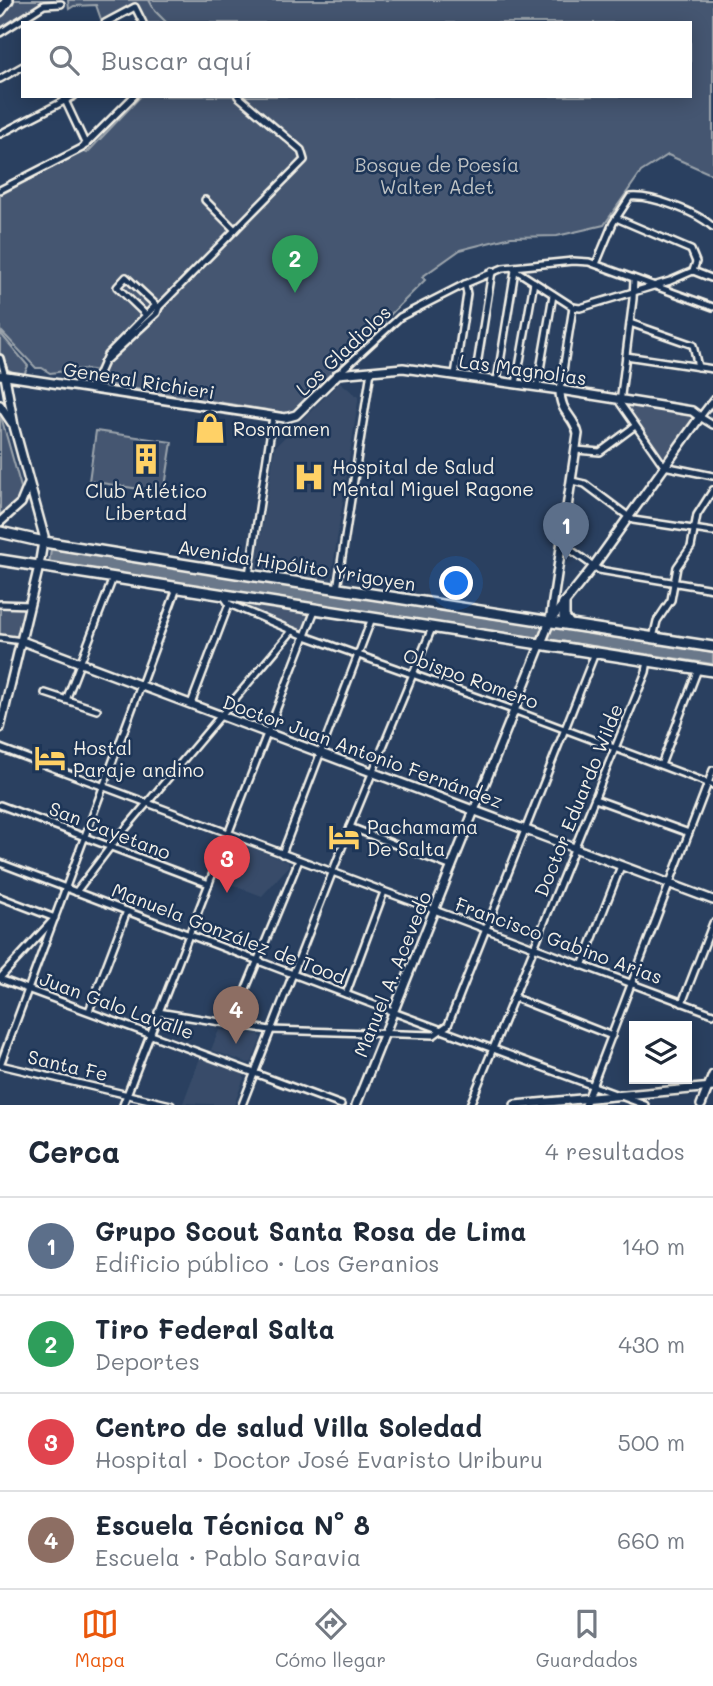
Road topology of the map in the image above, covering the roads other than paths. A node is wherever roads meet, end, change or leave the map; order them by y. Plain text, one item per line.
1 (8, 0) edge
2 (61, 4) dead end
3 (0, 11) edge
4 (109, 21) edge
5 (142, 21) edge
6 (0, 33) edge
7 (21, 67) edge
8 (0, 79) edge
9 (132, 98) edge
10 (240, 98) edge
11 (64, 99) edge
12 (0, 134) edge
13 (86, 145) junction
14 (0, 190) edge
15 (205, 200) dead end
16 (616, 218) junction
17 (713, 228) edge
18 (235, 230) junction
19 (596, 264) junction
20 (514, 268) junction
21 (492, 271) junction
22 (693, 271) junction
23 (712, 278) edge
24 (634, 279) junction
25 (670, 281) junction
26 (534, 282) junction
27 (465, 284) junction
28 (653, 286) junction
29 (634, 290) junction
30 (670, 293) junction
31 (553, 295) junction
32 (158, 307) junction
33 (573, 307) junction
34 (713, 307) edge
35 (146, 315) junction
36 (630, 323) junction
37 (626, 356) junction
38 (0, 358) edge
39 (103, 363) junction
40 (698, 367) junction
41 (713, 369) edge
42 (371, 371) junction
43 (338, 374) junction
44 (455, 375) junction
45 (3, 376) edge
46 (475, 378) junction
47 (497, 381) junction
48 (516, 384) junction
49 (540, 387) junction
50 (92, 389) junction
51 (560, 390) junction
52 (620, 399) junction
53 (713, 400) edge
54 (0, 405) edge
55 (562, 408) junction
56 (273, 416) junction
57 (701, 417) junction
58 (713, 425) edge
59 (14, 426) junction
60 (635, 426) junction
61 (576, 450) junction
62 (664, 466) junction
63 (713, 476) edge
64 (572, 481) junction
65 (29, 482) junction
66 (713, 490) edge
67 (628, 516) junction
68 (0, 522) edge
69 (695, 530) junction
70 (0, 532) edge
71 (713, 532) edge
72 (44, 542) junction
73 (561, 549) junction
74 (0, 560) edge
75 (39, 566) junction
76 (593, 567) junction
77 (248, 575) junction
78 (113, 578) junction
79 (674, 582) junction
80 (177, 588) junction
81 (337, 589) junction
82 (713, 589) edge
83 (223, 595) junction
84 (0, 604) edge
85 (30, 604) junction
86 (229, 604) junction
87 (564, 604) junction
88 (315, 610) junction
89 (372, 618) junction
90 (550, 621) junction
91 (569, 624) junction
92 (432, 628) junction
93 (292, 631) junction
94 (304, 636) junction
95 (0, 638) edge
96 (653, 638) junction
97 (22, 641) junction
98 (542, 644) junction
99 (713, 647) edge
100 (595, 653) junction
101 (360, 654) junction
102 (648, 661) junction
103 (80, 663) junction
104 (698, 669) junction
105 (713, 671) edge
106 (413, 673) junction
107 (141, 685) junction
108 (45, 693) dead end
109 (66, 700) junction
110 (191, 704) junction
111 (97, 710) dead end
112 (516, 711) junction
113 (221, 715) junction
114 (0, 728) edge
115 (564, 729) junction
116 (268, 733) junction
117 (0, 748) edge
118 (615, 749) junction
119 (322, 753) junction
120 (661, 765) junction
121 (713, 770) edge
122 (373, 771) junction
123 (710, 784) edge
124 (104, 787) junction
125 (595, 799) junction
126 (148, 803) junction
127 (0, 806) edge
128 (475, 810) junction
129 (350, 827) junction
130 (525, 828) junction
131 (229, 833) junction
132 (689, 833) junction
133 (85, 836) junction
134 (111, 846) junction
135 (574, 848) junction
136 (282, 854) junction
137 (299, 860) junction
138 (0, 863) edge
139 (621, 866) junction
140 (452, 867) junction
141 (332, 873) junction
142 (670, 883) junction
143 (209, 884) junction
144 (66, 888) junction
145 (76, 892) junction
146 (384, 892) junction
147 (0, 897) edge
148 (713, 900) edge
149 (127, 911) junction
150 (435, 911) junction
151 (55, 918) junction
152 (713, 923) edge
153 (485, 929) junction
154 (189, 935) junction
155 (535, 949) junction
156 (258, 960) junction
157 (582, 966) junction
158 (292, 973) junction
159 (0, 979) edge
160 (631, 984) junction
161 (29, 990) junction
162 (346, 994) junction
163 (515, 998) junction
164 (682, 1003) junction
165 (89, 1011) junction
166 (159, 1012) junction
167 (393, 1012) junction
168 (713, 1014) edge
169 (232, 1025) junction
170 (441, 1030) junction
171 (270, 1031) junction
172 (385, 1033) junction
173 (150, 1034) junction
174 (612, 1036) junction
175 (494, 1049) junction
176 (0, 1065) edge
177 (253, 1073) junction
178 (713, 1075) edge
179 (593, 1085) junction
180 (710, 1087) edge
181 (648, 1093) junction
182 (127, 1095) junction
183 (622, 1096) junction
184 (587, 1102) edge
185 (123, 1105) edge
186 (171, 1105) edge
187 (242, 1105) edge
188 (341, 1105) edge
189 (356, 1105) edge
190 (470, 1105) edge
191 (516, 1105) edge
192 (644, 1105) edge
193 (701, 1105) edge

1 - 3 highway
2 - 6 street
4 - 5 street
7 - 8 street
9 - 13 street
10 - 18 street
11 - 12 street
11 - 13 street
13 - 14 street
15 - 18 street
16 - 17 street
16 - 19 street
16 - 22 street
18 - 32 street
19 - 20 street, Los Gladiolos
19 - 24 street, Los Gladiolos
20 - 21 street, Los Gladiolos
20 - 26 street
20 - 47 street
21 - 27 street, Los Gladiolos
21 - 46 street
22 - 23 street
22 - 25 street
24 - 28 street, Los Gladiolos
24 - 29 street
25 - 28 street
25 - 30 street
26 - 31 street
26 - 48 street
27 - 43 street, Los Gladiolos
27 - 44 street
28 - 29 street
28 - 30 street, Los Gladiolos
29 - 33 street
29 - 36 street
30 - 34 street, Los Gladiolos
31 - 33 street
31 - 49 street
32 - 35 street
32 - 35 street
32 - 39 street
33 - 51 street
35 - 39 street
36 - 37 street
36 - 40 street
37 - 40 street
37 - 52 street
38 - 45 street
39 - 50 street
40 - 41 street
42 - 43 street, Las Magnolias
42 - 44 street, Las Magnolias
42 - 81 street
43 - 56 street, Los Gladiolos
44 - 46 street, Las Magnolias
45 - 50 street, General Richieri
45 - 59 street
46 - 47 street, Las Magnolias
47 - 48 street, Las Magnolias
48 - 49 street, Las Magnolias
49 - 51 street, Las Magnolias
49 - 55 street
50 - 56 street, General Richieri
51 - 52 street, Las Magnolias
51 - 55 street
52 - 57 street, Las Magnolias
52 - 60 street
53 - 57 street
54 - 59 street
55 - 61 street
56 - 77 street
57 - 58 street
57 - 62 street
59 - 65 street
60 - 61 street
60 - 62 street
61 - 64 street
62 - 63 street
62 - 67 street
64 - 67 street
64 - 73 street
65 - 68 street
65 - 72 street
66 - 69 street
67 - 69 street
67 - 76 street
69 - 71 street
69 - 79 street
70 - 72 highway, Avenida Hipólito Yrigoyen
72 - 75 street
72 - 77 highway, Avenida Hipólito Yrigoyen
73 - 76 street
73 - 90 street
74 - 75 highway
75 - 78 highway
75 - 85 street
76 - 79 street
76 - 87 street
77 - 81 highway, Avenida Hipólito Yrigoyen
78 - 80 highway
78 - 103 street
79 - 82 street
79 - 96 street
80 - 83 highway
80 - 107 street
81 - 90 highway, Avenida Hipólito Yrigoyen
83 - 86 street
83 - 88 highway
84 - 85 street
85 - 97 street
86 - 93 street, Obispo Romero
86 - 110 street
87 - 90 street
87 - 91 highway
88 - 89 highway
88 - 94 street
89 - 92 highway
89 - 101 street
90 - 91 highway, Avenida Hipólito Yrigoyen
90 - 98 street, Manuel A. Acevedo
91 - 96 highway, Avenida Hipólito Yrigoyen
92 - 98 highway
92 - 106 street
93 - 94 street, Obispo Romero
93 - 113 street
94 - 101 street, Obispo Romero
94 - 116 street
95 - 97 street, Doctor Juan Antonio Fernández
96 - 99 highway, Avenida Hipólito Yrigoyen
97 - 103 street, Doctor Juan Antonio Fernández
97 - 114 street
98 - 100 highway
98 - 112 street, Manuel A. Acevedo
100 - 102 highway
100 - 115 street
101 - 106 street, Obispo Romero
101 - 119 street
102 - 104 highway
102 - 118 street, Doctor Eduardo Wilde
103 - 107 street, Doctor Juan Antonio Fernández
103 - 109 street
104 - 105 highway
104 - 120 street
106 - 112 street, Obispo Romero
106 - 122 street
107 - 110 street, Doctor Juan Antonio Fernández
107 - 124 street
108 - 109 street
109 - 111 street
110 - 113 street, Doctor Juan Antonio Fernández
112 - 115 street, Obispo Romero
112 - 128 street, Manuel A. Acevedo
113 - 116 street, Doctor Juan Antonio Fernández
113 - 126 street
115 - 118 street, Obispo Romero
115 - 130 street
116 - 119 street, Doctor Juan Antonio Fernández
116 - 131 street
117 - 124 street, Francisco Gabino Arias
118 - 120 street, Obispo Romero
118 - 125 street, Doctor Eduardo Wilde
119 - 122 street, Doctor Juan Antonio Fernández
119 - 136 street
120 - 123 street, Obispo Romero
121 - 123 street
122 - 128 street, Doctor Juan Antonio Fernández
122 - 129 street
123 - 132 street
124 - 126 street, Francisco Gabino Arias
124 - 133 street
125 - 132 street
125 - 135 street, Doctor Eduardo Wilde
126 - 131 street, Francisco Gabino Arias
126 - 134 street
127 - 133 street, San Cayetano
128 - 130 street, Doctor Juan Antonio Fernández
128 - 140 street, Manuel A. Acevedo
129 - 140 street
129 - 141 street
130 - 135 street, Doctor Juan Antonio Fernández
130 - 153 street
131 - 136 street, Francisco Gabino Arias
131 - 143 street
132 - 142 street
133 - 134 street, San Cayetano
133 - 144 street
134 - 143 street, San Cayetano
134 - 145 street
135 - 139 street, Doctor Juan Antonio Fernández
135 - 155 street, Doctor Eduardo Wilde
136 - 137 street, Francisco Gabino Arias
137 - 141 street, Francisco Gabino Arias
137 - 156 street
138 - 144 street, Manuela González de Tood
139 - 142 street, Doctor Juan Antonio Fernández
139 - 157 street
140 - 150 street, Manuel A. Acevedo
141 - 146 street, Francisco Gabino Arias
141 - 158 street
142 - 148 street, Doctor Juan Antonio Fernández
142 - 160 street
143 - 154 street
144 - 145 street, Manuela González de Tood
144 - 151 street
145 - 149 street, Manuela González de Tood
146 - 150 street, Francisco Gabino Arias
146 - 162 street
147 - 151 street
149 - 154 street, Manuela González de Tood
149 - 165 street
150 - 153 street, Francisco Gabino Arias
150 - 167 street, Manuel A. Acevedo
151 - 159 street
151 - 161 street
152 - 164 street
153 - 155 street, Francisco Gabino Arias
153 - 170 street
154 - 156 street, Manuela González de Tood
154 - 166 street
155 - 157 street, Francisco Gabino Arias
155 - 163 street, Doctor Eduardo Wilde
156 - 158 street, Manuela González de Tood
156 - 169 street
157 - 160 street, Francisco Gabino Arias
158 - 162 street, Manuela González de Tood
158 - 171 street
159 - 161 street, Juan Galo Lavalle
160 - 164 street, Francisco Gabino Arias
160 - 174 street
161 - 165 street, Juan Galo Lavalle
161 - 176 street
162 - 167 street, Manuela González de Tood
163 - 174 street
163 - 175 street, Doctor Eduardo Wilde
164 - 168 street, Francisco Gabino Arias
165 - 173 street, Juan Galo Lavalle
166 - 169 street
166 - 173 street
167 - 170 street, Manuela González de Tood
167 - 172 street, Manuel A. Acevedo
169 - 171 street
170 - 172 street
170 - 175 street, Manuela González de Tood
171 - 172 street
171 - 177 street
172 - 189 street, Manuel A. Acevedo
173 - 177 street, Juan Galo Lavalle
173 - 182 street
174 - 179 street
175 - 179 street, Manuela González de Tood
175 - 190 street, Doctor Eduardo Wilde
176 - 182 street, Santa Fe
177 - 187 street
177 - 188 street, Juan Galo Lavalle
178 - 180 street
179 - 183 street, Manuela González de Tood
179 - 184 street
180 - 181 street
180 - 193 street
181 - 183 street
181 - 192 street
182 - 185 street
182 - 186 street, Santa Fe
183 - 184 street
183 - 192 street, Manuela González de Tood
184 - 191 street

